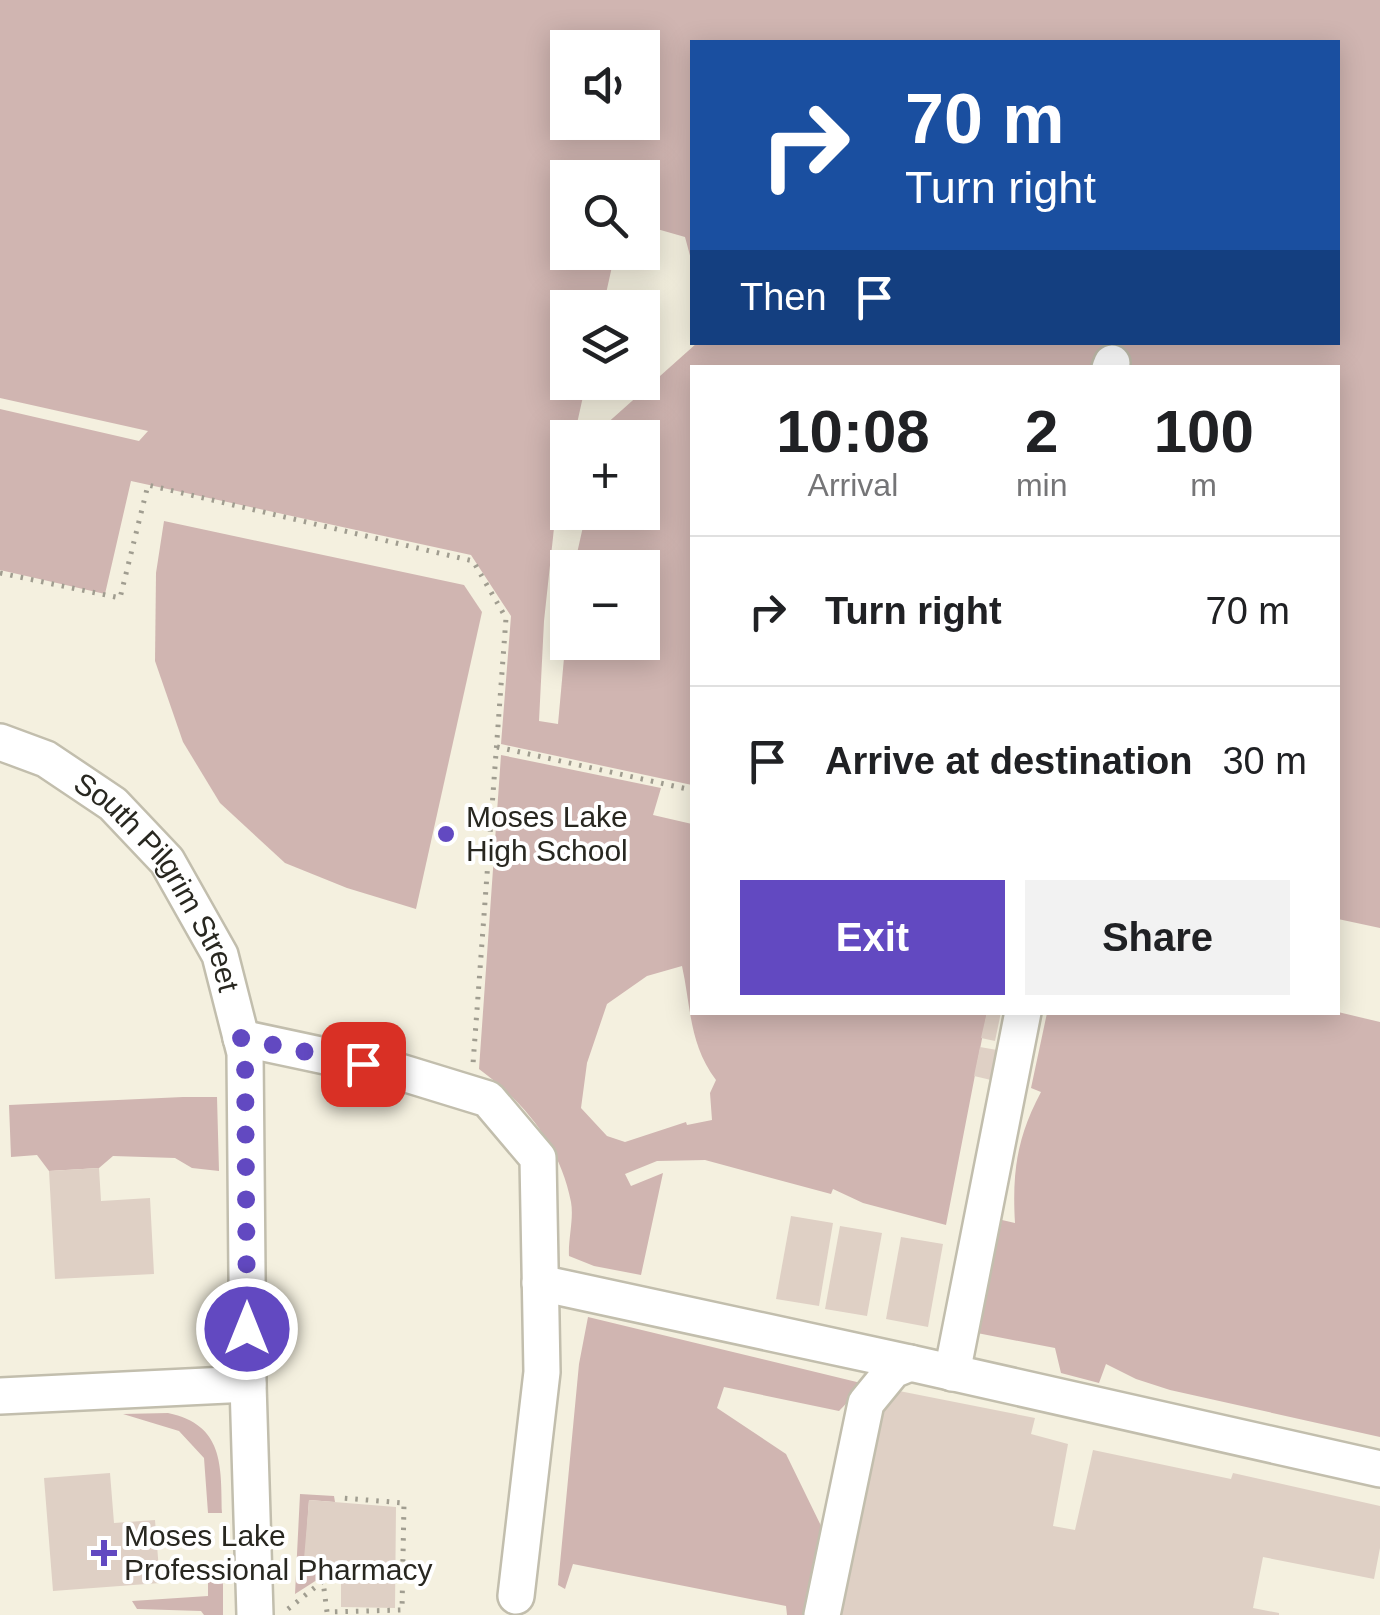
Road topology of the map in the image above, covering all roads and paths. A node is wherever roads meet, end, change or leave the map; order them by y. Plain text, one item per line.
1 (0, 572) edge
2 (0, 742) edge
3 (496, 747) junction
4 (690, 790) edge
5 (1023, 1015) edge
6 (241, 1038) junction
7 (473, 1067) dead end
8 (540, 1283) junction
9 (910, 1363) junction
10 (952, 1373) junction
11 (248, 1384) junction
12 (0, 1396) edge
13 (1380, 1469) edge
14 (342, 1498) dead end
15 (516, 1596) dead end
16 (272, 1612) edge
17 (822, 1615) edge

1 - 3 path
2 - 6 street, South Pilgrim Street
3 - 4 path
3 - 7 path
5 - 10 street
6 - 8 street
6 - 11 street, South Pilgrim Street
8 - 9 street
8 - 15 street
9 - 10 street
9 - 17 street
10 - 13 street
11 - 12 street
11 - 16 street, South Pilgrim Street
14 - 16 path

